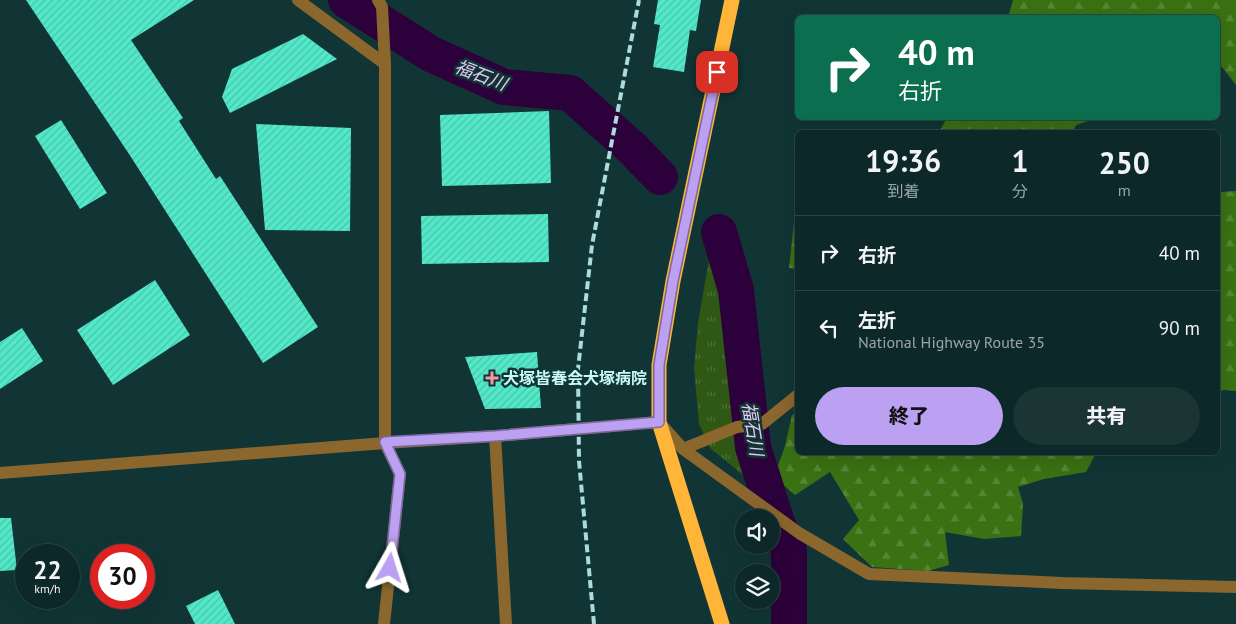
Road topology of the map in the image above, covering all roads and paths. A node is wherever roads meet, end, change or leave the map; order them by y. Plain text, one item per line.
1 (298, 0) edge
2 (732, 0) edge
3 (380, 4) edge
4 (385, 64) junction
5 (795, 397) edge
6 (659, 422) junction
7 (495, 436) junction
8 (385, 442) junction
9 (683, 449) junction
10 (0, 473) edge
11 (1236, 587) edge
12 (384, 624) edge
13 (506, 624) edge
14 (722, 624) edge

1 - 4 street
2 - 6 highway
3 - 4 street
4 - 8 street
5 - 9 street
6 - 7 street
6 - 9 street
6 - 14 highway
7 - 8 street
7 - 13 street
8 - 10 street
8 - 12 street
9 - 11 street

